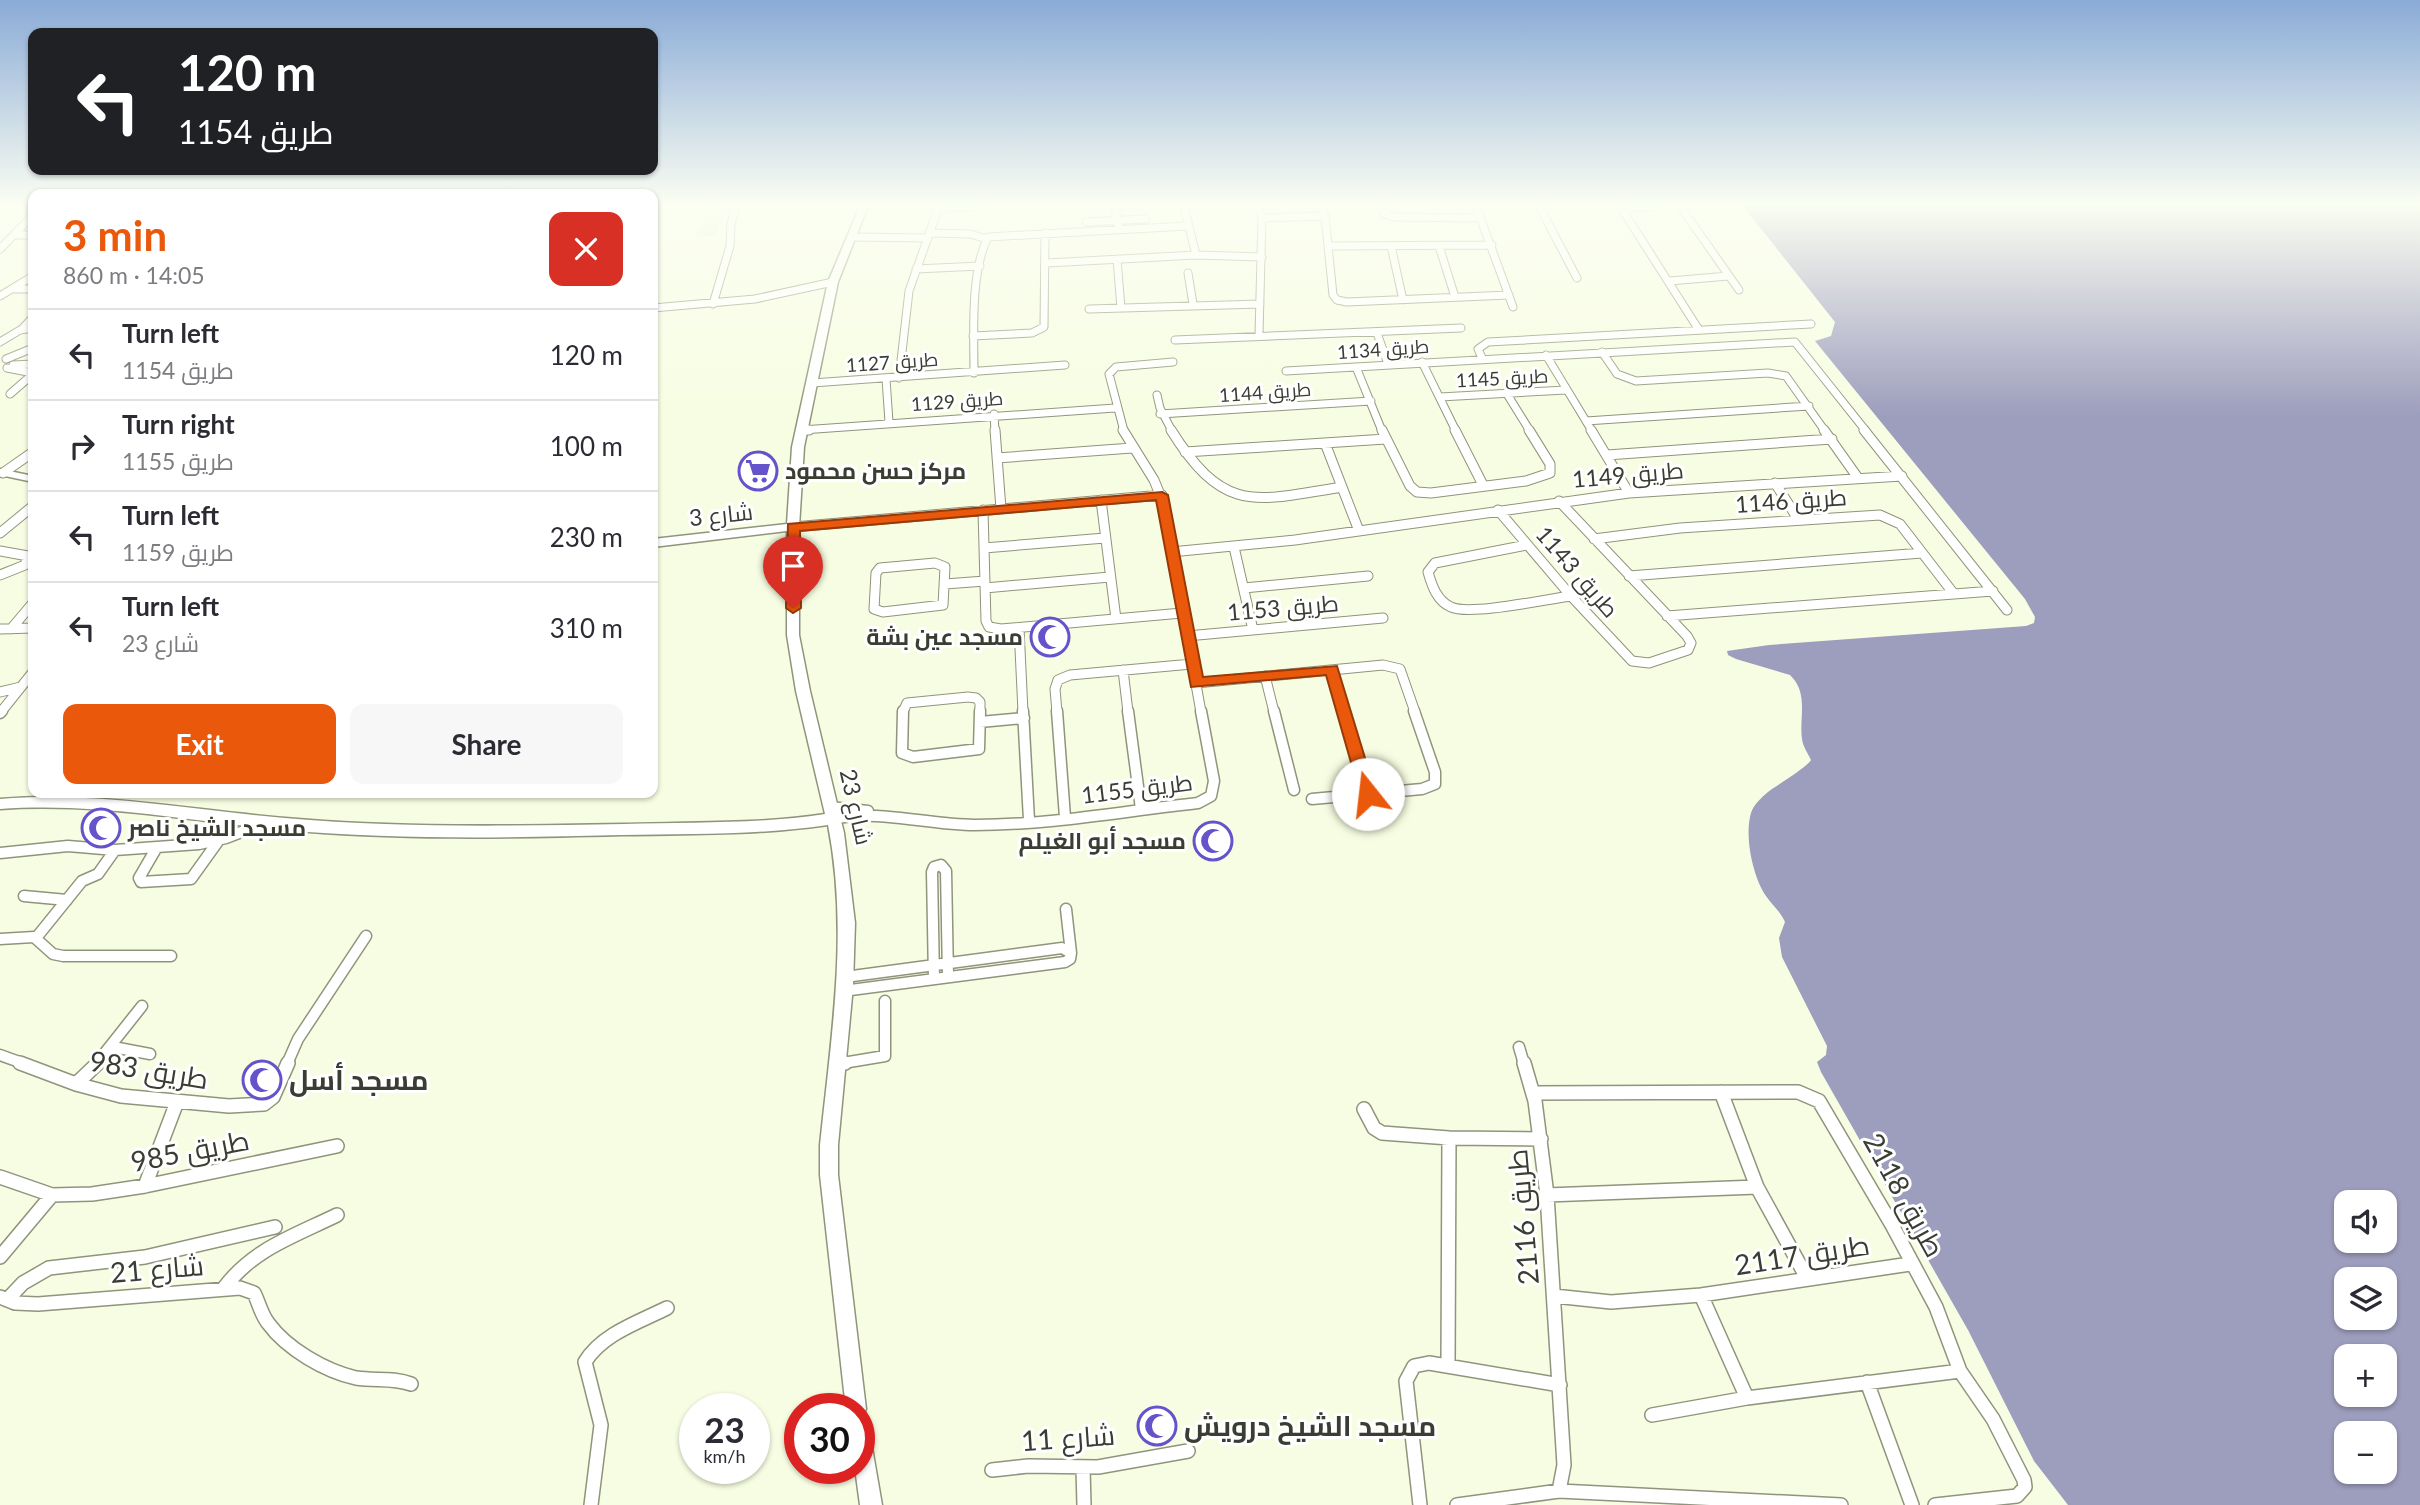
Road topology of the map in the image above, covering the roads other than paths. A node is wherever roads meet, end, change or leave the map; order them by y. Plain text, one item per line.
1 (721, 276) edge
2 (835, 276) edge
3 (914, 276) edge
4 (980, 276) edge
5 (1045, 276) edge
6 (1119, 276) edge
7 (1188, 276) edge
8 (1261, 276) edge
9 (1331, 276) edge
10 (1398, 276) edge
11 (1448, 276) edge
12 (1503, 276) edge
13 (1667, 276) edge
14 (1725, 276) edge
15 (1728, 276) edge
16 (28, 279) edge
17 (1670, 281) junction
18 (833, 282) junction
19 (14, 289) junction
20 (28, 289) edge
21 (1739, 290) dead end
22 (1509, 295) junction
23 (0, 296) edge
24 (1455, 297) junction
25 (1403, 300) junction
26 (713, 304) junction
27 (1193, 304) junction
28 (1260, 304) junction
29 (1513, 307) dead end
30 (658, 308) edge
31 (1122, 308) junction
32 (1089, 309) dead end
33 (28, 322) edge
34 (1811, 324) dead end
35 (1461, 328) dead end
36 (28, 329) edge
37 (20, 330) junction
38 (1699, 330) junction
39 (1377, 333) junction
40 (1259, 335) junction
41 (973, 336) junction
42 (1175, 340) dead end
43 (0, 342) edge
44 (28, 350) edge
45 (1602, 352) junction
46 (28, 355) edge
47 (1546, 355) junction
48 (16, 356) junction
49 (1482, 358) junction
50 (1173, 362) dead end
51 (1422, 362) junction
52 (28, 364) edge
53 (4, 365) edge
54 (1065, 365) dead end
55 (1388, 365) junction
56 (1356, 366) junction
57 (1286, 371) dead end
58 (28, 372) edge
59 (974, 373) junction
60 (28, 378) edge
61 (899, 378) junction
62 (886, 379) junction
63 (812, 383) junction
64 (1566, 390) junction
65 (0, 391) edge
66 (1507, 394) junction
67 (1157, 395) dead end
68 (1440, 397) junction
69 (1371, 401) junction
70 (1809, 406) junction
71 (1115, 408) junction
72 (993, 414) junction
73 (1160, 414) junction
74 (1586, 421) junction
75 (890, 422) junction
76 (802, 429) junction
77 (1386, 439) junction
78 (1832, 439) junction
79 (1325, 443) junction
80 (1132, 448) junction
81 (1185, 452) junction
82 (28, 455) edge
83 (1607, 455) junction
84 (997, 458) junction
85 (1, 472) edge
86 (1902, 475) junction
87 (1858, 478) junction
88 (28, 479) edge
89 (1774, 483) junction
90 (1483, 485) junction
91 (1342, 487) junction
92 (1629, 493) junction
93 (1162, 495) junction
94 (1101, 500) junction
95 (1559, 501) junction
96 (1001, 509) junction
97 (28, 510) edge
98 (983, 510) junction
99 (1498, 510) junction
100 (1798, 519) junction
101 (793, 527) junction
102 (1359, 531) junction
103 (0, 533) edge
104 (1105, 538) junction
105 (1594, 539) junction
106 (658, 542) edge
107 (1527, 545) junction
108 (1234, 547) junction
109 (984, 548) junction
110 (0, 551) edge
111 (1171, 552) junction
112 (1922, 553) junction
113 (0, 575) edge
114 (1368, 576) dead end
115 (1629, 576) junction
116 (1110, 578) junction
117 (945, 584) junction
118 (985, 584) junction
119 (1244, 588) junction
120 (1993, 592) junction
121 (1954, 594) junction
122 (1571, 596) junction
123 (28, 609) edge
124 (2007, 610) dead end
125 (1182, 613) junction
126 (1667, 616) junction
127 (1382, 618) dead end
128 (1116, 619) junction
129 (28, 628) edge
130 (1019, 628) junction
131 (0, 629) edge
132 (11, 629) junction
133 (1253, 630) junction
134 (1187, 636) junction
135 (1192, 664) junction
136 (1123, 670) junction
137 (1332, 670) junction
138 (1265, 676) junction
139 (28, 679) edge
140 (1196, 683) junction
141 (22, 687) junction
142 (0, 692) edge
143 (0, 713) edge
144 (1024, 718) junction
145 (980, 722) junction
146 (1294, 790) dead end
147 (1368, 794) junction
148 (1311, 799) dead end
149 (0, 804) edge
150 (1140, 809) junction
151 (831, 813) junction
152 (1065, 817) junction
153 (1029, 820) junction
154 (265, 822) junction
155 (219, 840) junction
156 (157, 847) junction
157 (115, 850) junction
158 (0, 853) edge
159 (24, 896) dead end
160 (66, 900) junction
161 (1066, 909) dead end
162 (947, 914) junction
163 (933, 916) junction
164 (366, 936) dead end
165 (36, 938) junction
166 (0, 939) edge
167 (1071, 953) junction
168 (1019, 954) junction
169 (171, 956) dead end
170 (948, 963) junction
171 (934, 965) junction
172 (1020, 968) junction
173 (948, 978) junction
174 (934, 979) junction
175 (844, 984) junction
176 (885, 1001) dead end
177 (142, 1006) dead end
178 (114, 1047) junction
179 (1519, 1047) dead end
180 (150, 1054) dead end
181 (0, 1055) edge
182 (837, 1063) junction
183 (76, 1084) junction
184 (1721, 1092) junction
185 (1533, 1093) junction
186 (177, 1102) junction
187 (1364, 1110) dead end
188 (1449, 1138) junction
189 (1541, 1139) junction
190 (337, 1146) dead end
191 (0, 1177) edge
192 (145, 1186) junction
193 (1757, 1186) junction
194 (52, 1195) junction
195 (1547, 1195) junction
196 (337, 1215) dead end
197 (275, 1227) dead end
198 (0, 1258) edge
199 (1910, 1264) junction
200 (1807, 1279) junction
201 (224, 1288) junction
202 (1701, 1295) junction
203 (1554, 1296) junction
204 (4, 1299) edge
205 (667, 1308) dead end
206 (1448, 1366) junction
207 (1960, 1371) junction
208 (1867, 1381) junction
209 (411, 1384) dead end
210 (1560, 1385) junction
211 (854, 1393) edge
212 (1747, 1398) junction
213 (1652, 1415) dead end
214 (1188, 1451) dead end
215 (1083, 1468) junction
216 (992, 1470) dead end
217 (868, 1484) edge
218 (1559, 1491) junction
219 (1698, 1500) edge
220 (591, 1505) edge
221 (871, 1505) edge
222 (1084, 1505) edge
223 (1420, 1505) edge
224 (1457, 1505) edge
225 (1841, 1505) edge
226 (1912, 1505) edge
227 (1935, 1505) edge

1 - 26 street
2 - 18 street, شارع 23
3 - 61 street
4 - 41 street
5 - 41 street
6 - 31 street
7 - 27 street
8 - 28 street
9 - 25 street
10 - 25 street
11 - 24 street
12 - 22 street
13 - 17 street
14 - 17 street
15 - 21 street
16 - 19 street
17 - 38 street
18 - 26 street
18 - 63 street, شارع 23
19 - 20 street
19 - 23 street
22 - 24 street
22 - 29 street
24 - 25 street
26 - 30 street
27 - 28 street
27 - 31 street
28 - 40 street
31 - 32 street
33 - 37 street
34 - 38 street
35 - 39 street, طريق 1134
36 - 37 street
37 - 43 street
38 - 49 street
39 - 40 street, طريق 1134
39 - 55 street
40 - 42 street, طريق 1134
41 - 59 street
44 - 48 street
45 - 47 street, طريق 1134
45 - 70 street
45 - 86 street, طريق 1134
46 - 48 street
47 - 49 street, طريق 1134
47 - 64 street
48 - 53 street
49 - 51 street, طريق 1134
50 - 71 street, طريق 1155
51 - 55 street, طريق 1134
51 - 68 street, طريق 1145
52 - 53 street
53 - 58 street
54 - 59 street, طريق 1127
55 - 56 street, طريق 1134
56 - 57 street, طريق 1134
56 - 69 street
59 - 61 street, طريق 1127
60 - 65 street
61 - 62 street, طريق 1127
62 - 63 street, طريق 1127
62 - 75 street
63 - 76 street, شارع 23
64 - 66 street, طريق 1145
64 - 74 street
66 - 68 street, طريق 1145
66 - 90 street
67 - 73 street
68 - 90 street, طريق 1145
69 - 73 street, طريق 1144
69 - 77 street
70 - 74 street
70 - 78 street
71 - 72 street, طريق 1129
71 - 80 street, طريق 1155
72 - 75 street, طريق 1129
72 - 84 street
73 - 81 street
74 - 83 street
75 - 76 street, طريق 1129
76 - 101 street, شارع 23
77 - 79 street
77 - 90 street
78 - 83 street
78 - 87 street
79 - 81 street
79 - 91 street
80 - 84 street
80 - 93 street, طريق 1155
81 - 91 street
82 - 85 street
83 - 92 street
84 - 96 street
85 - 88 street
86 - 87 street, طريق 1149
86 - 120 street
87 - 89 street, طريق 1149
89 - 92 street, طريق 1149
89 - 100 street
91 - 102 street
92 - 95 street, طريق 1149
93 - 94 street
93 - 111 street, طريق 1155
94 - 96 street
94 - 104 street
95 - 99 street, طريق 1149
95 - 105 street
96 - 98 street
97 - 103 street
98 - 101 street
98 - 109 street
99 - 102 street, طريق 1149
99 - 107 street, طريق 1143
100 - 105 street, طريق 1146
100 - 112 street, طريق 1146
101 - 106 street, شارع 3
101 - 151 street, شارع 23
102 - 108 street, طريق 1149
104 - 109 street
104 - 116 street
105 - 115 street
107 - 122 street, طريق 1143
107 - 122 street
108 - 111 street, طريق 1149
108 - 119 street
109 - 118 street
110 - 113 street
111 - 125 street, طريق 1155
112 - 115 street
112 - 121 street, طريق 1146
114 - 119 street
115 - 126 street
116 - 118 street
116 - 128 street
117 - 117 street
117 - 118 street
118 - 130 street
119 - 133 street
120 - 121 street
120 - 124 street
121 - 126 street
122 - 126 street, طريق 1143
123 - 132 street
125 - 128 street
125 - 134 street, طريق 1155
127 - 133 street, طريق 1153
128 - 130 street
129 - 132 street
130 - 144 street
131 - 132 street
133 - 134 street, طريق 1153
134 - 135 street, طريق 1155
135 - 136 street
135 - 140 street, طريق 1155
136 - 150 street
136 - 152 street
137 - 138 street
137 - 147 street
137 - 147 street
138 - 140 street
138 - 146 street
139 - 141 street
140 - 150 street, طريق 1155
141 - 142 street
141 - 143 street
144 - 145 street
144 - 153 street
145 - 145 street
147 - 148 street
149 - 154 street
150 - 152 street, طريق 1155
151 - 153 street, طريق 1155
151 - 154 street
151 - 175 street, شارع 23
152 - 153 street, طريق 1155
154 - 155 street
155 - 156 street
155 - 156 street
156 - 157 street
157 - 158 street
157 - 160 street
159 - 160 street
160 - 165 street
161 - 167 street
162 - 163 street
162 - 163 street
162 - 170 street
163 - 171 street
164 - 186 street, طريق 983
165 - 166 street
165 - 169 street
167 - 168 street
167 - 172 street
168 - 170 street
168 - 172 street
170 - 171 street
170 - 173 street
171 - 174 street
171 - 175 street
172 - 173 street
173 - 174 street
174 - 175 street
175 - 182 street, شارع 23
176 - 182 street
177 - 178 street
178 - 180 street
178 - 183 street
179 - 185 street, طريق 2116
181 - 183 street, طريق 983
182 - 211 street, شارع 23
183 - 186 street, طريق 983
184 - 185 street, طريق 2118
184 - 193 street
184 - 199 street, طريق 2118
185 - 189 street, طريق 2116
186 - 192 street
187 - 188 street
188 - 189 street
188 - 206 street
189 - 195 street, طريق 2116
190 - 192 street, طريق 985
191 - 194 street, طريق 985
192 - 194 street, طريق 985
193 - 195 street
193 - 200 street
194 - 198 street
195 - 203 street, طريق 2116
196 - 201 street, شارع 21
197 - 204 street
199 - 200 street, طريق 2117
199 - 207 street, طريق 2118
200 - 202 street, طريق 2117
201 - 204 street, شارع 21
201 - 209 street
202 - 203 street, طريق 2117
202 - 212 street
203 - 210 street, طريق 2116
205 - 220 street
206 - 210 street
206 - 223 street
207 - 208 street
207 - 227 street, طريق 2118
208 - 212 street
208 - 226 street
210 - 218 street, طريق 2116
212 - 213 street
214 - 215 street, شارع 11
215 - 216 street, شارع 11
215 - 222 street
217 - 221 street
218 - 219 street
218 - 224 street
219 - 225 street

